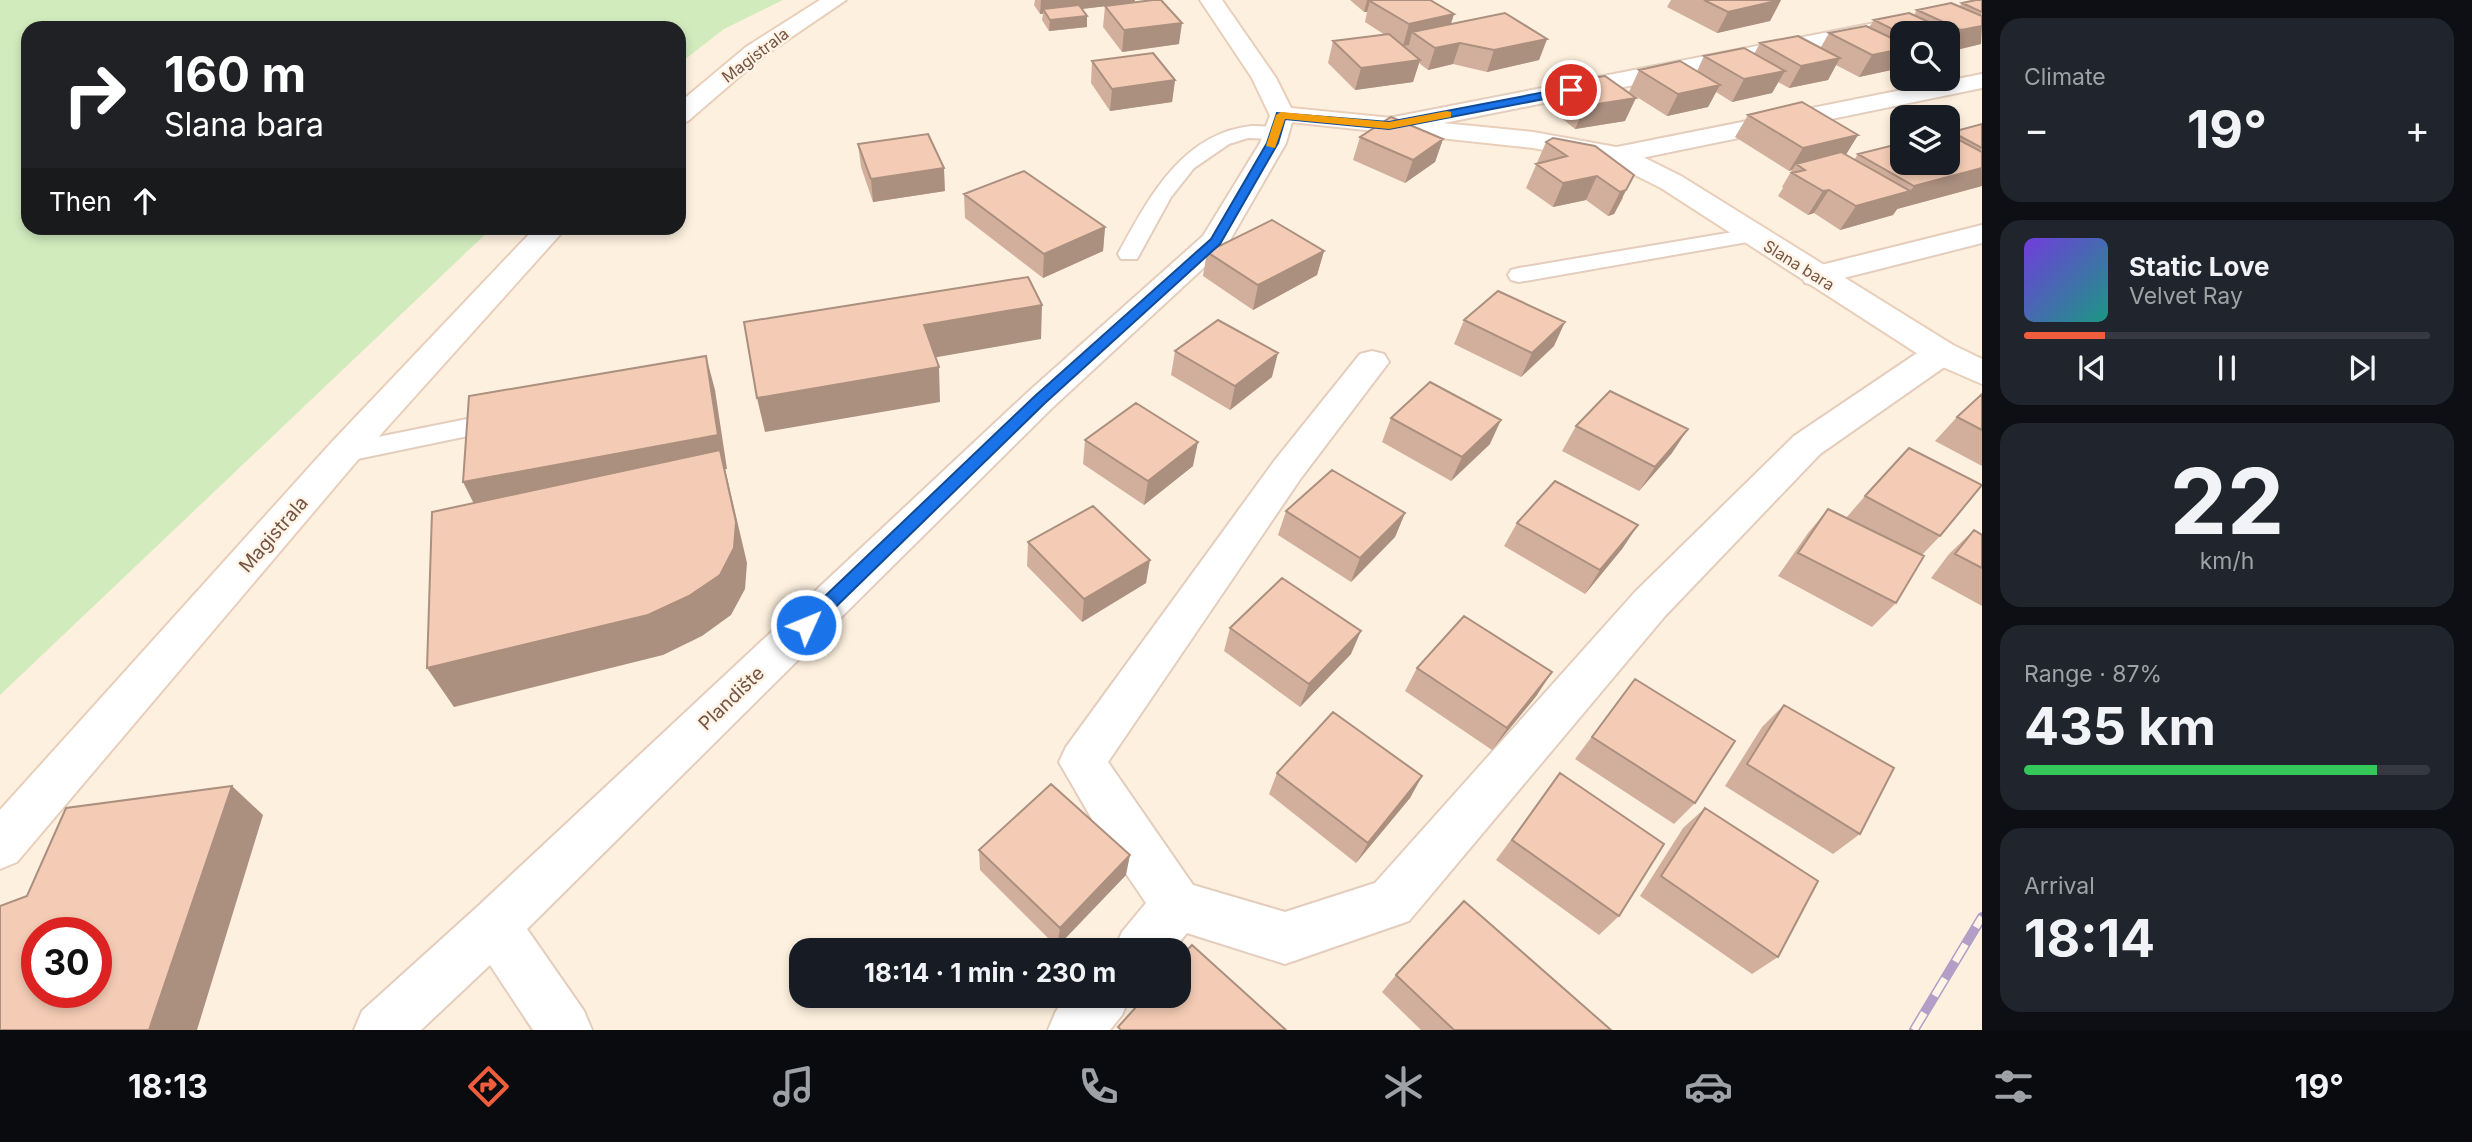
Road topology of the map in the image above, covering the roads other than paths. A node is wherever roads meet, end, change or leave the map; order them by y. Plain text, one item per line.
1 (835, 0) edge
2 (1211, 0) edge
3 (1890, 27) edge
4 (1982, 81) edge
5 (686, 110) edge
6 (1279, 124) junction
7 (1389, 126) junction
8 (1616, 155) junction
9 (1982, 234) edge
10 (545, 235) edge
11 (1751, 235) junction
12 (1129, 254) dead end
13 (1519, 275) dead end
14 (1816, 276) junction
15 (1941, 353) junction
16 (1371, 362) dead end
17 (1982, 373) edge
18 (531, 415) edge
19 (343, 453) junction
20 (0, 846) edge
21 (1177, 905) junction
22 (494, 926) junction
23 (1150, 938) edge
24 (1093, 1008) edge
25 (381, 1030) edge
26 (565, 1030) edge
27 (1075, 1030) edge

1 - 5 street, Magistrala
2 - 6 street
3 - 7 street
4 - 8 street, Slana bara
6 - 7 street, Slana bara
6 - 12 lane
6 - 22 street, Plandište
7 - 8 street, Slana bara
8 - 11 street, Slana bara
9 - 14 street
10 - 19 street, Magistrala
11 - 13 lane
11 - 14 street, Slana bara
14 - 15 street, Slana bara
15 - 17 street, Slana bara
15 - 21 street
16 - 21 street
18 - 19 lane
19 - 20 street, Magistrala
21 - 23 street
22 - 25 street, Plandište
22 - 26 street
24 - 27 street

